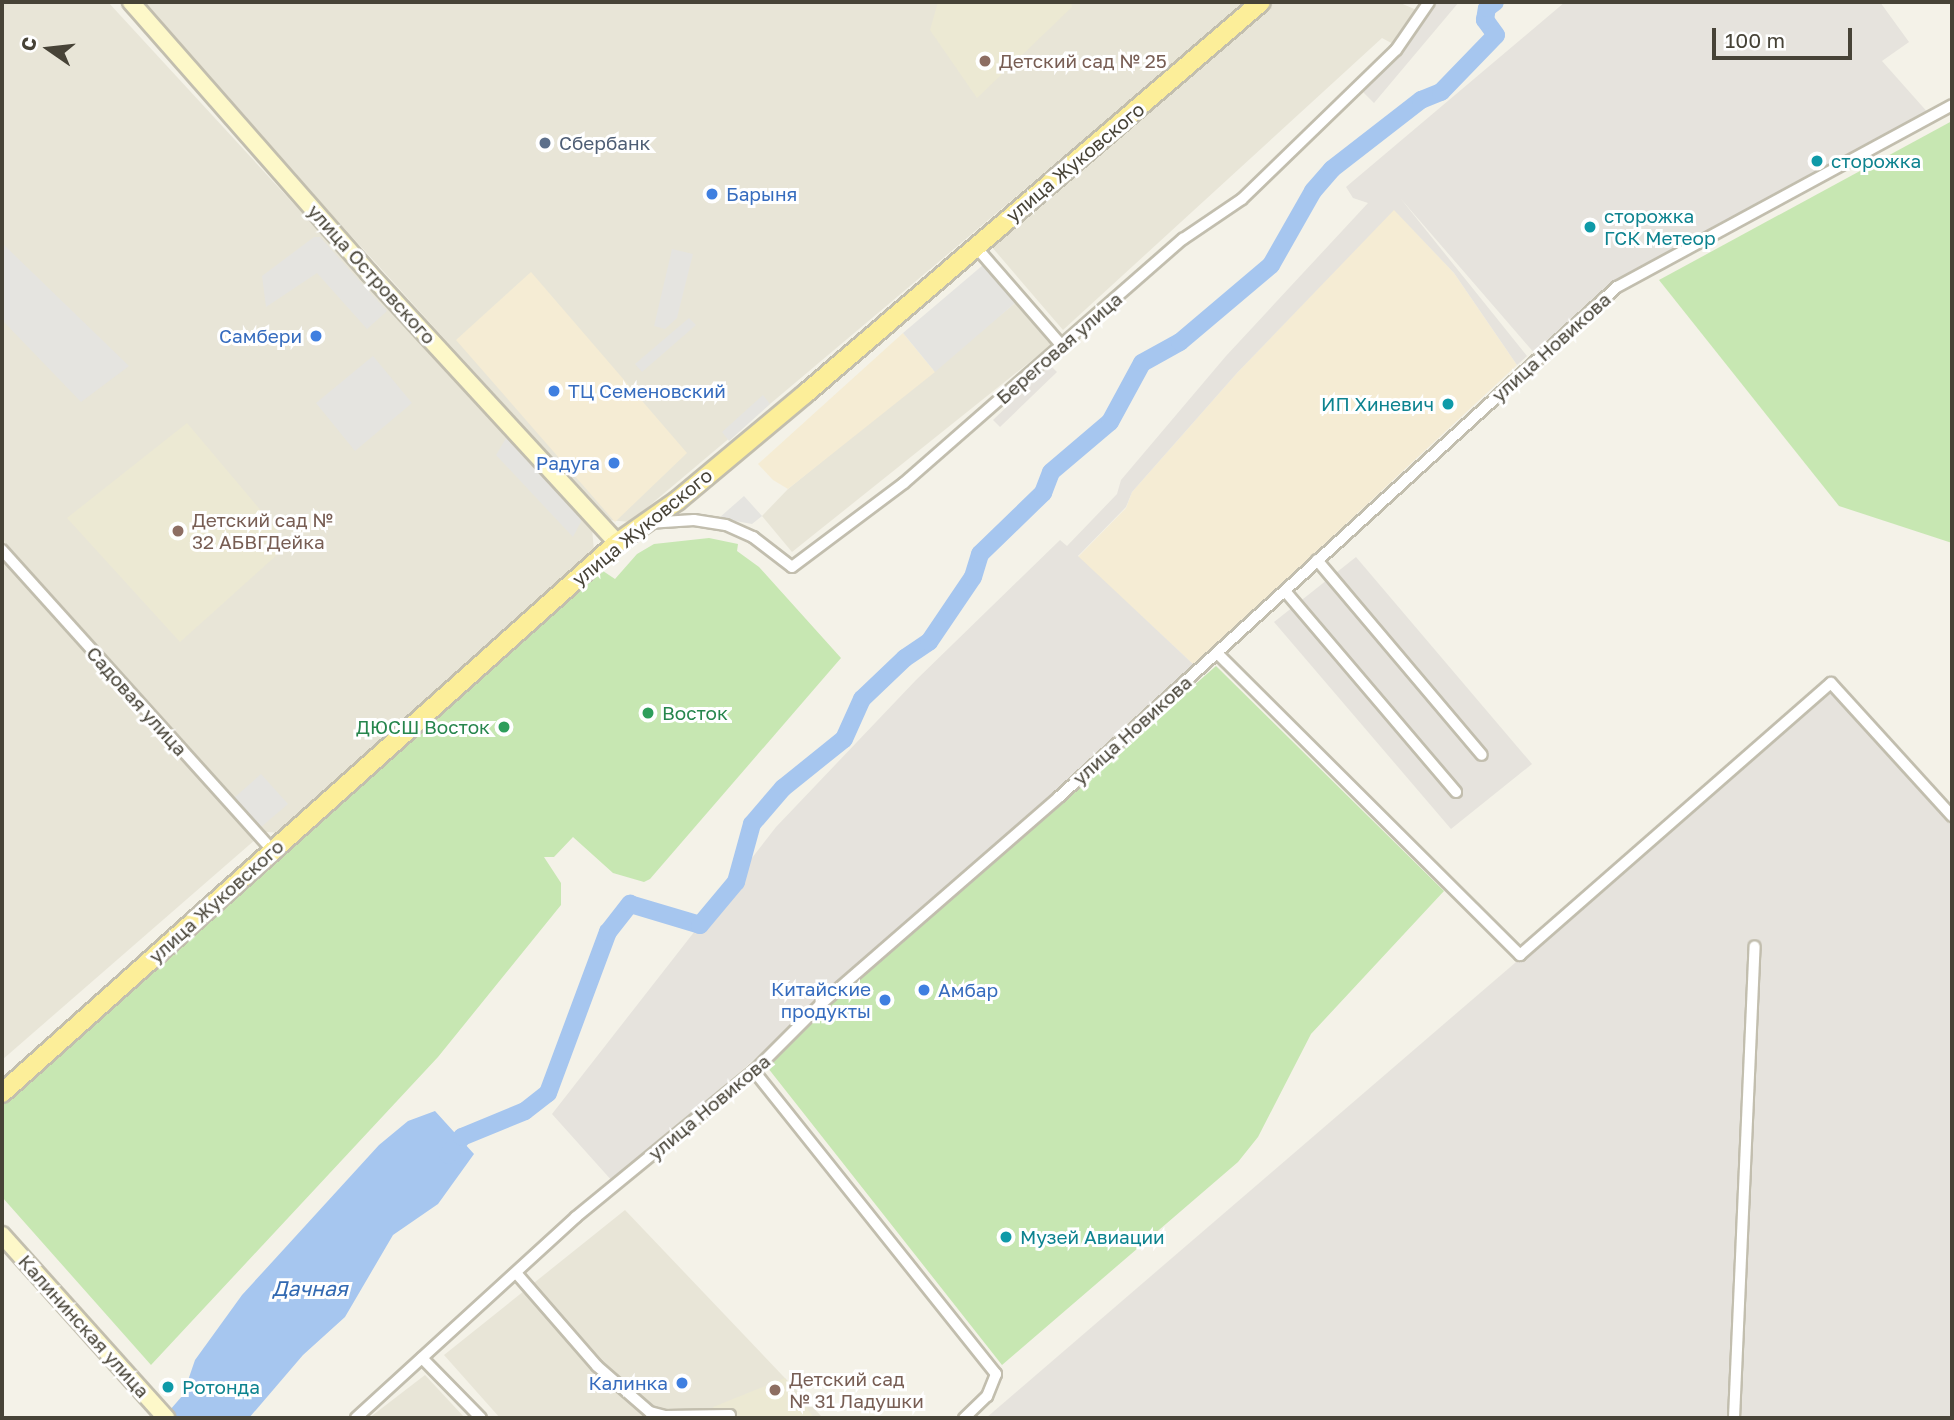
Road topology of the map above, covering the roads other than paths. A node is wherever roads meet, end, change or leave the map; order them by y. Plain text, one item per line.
1 (131, 2) edge
2 (1261, 2) edge
3 (1429, 2) edge
4 (1952, 105) edge
5 (976, 247) junction
6 (1062, 346) junction
7 (642, 524) junction
8 (617, 542) junction
9 (2, 550) edge
10 (1317, 561) junction
11 (1285, 591) junction
12 (1217, 653) junction
13 (1482, 755) dead end
14 (1456, 792) dead end
15 (1952, 816) edge
16 (273, 850) junction
17 (1755, 947) dead end
18 (754, 1072) junction
19 (2, 1093) edge
20 (2, 1235) edge
21 (517, 1274) junction
22 (422, 1358) junction
23 (165, 1416) edge
24 (730, 1416) dead end
25 (356, 1418) edge
26 (481, 1418) edge
27 (964, 1418) edge
28 (1734, 1418) edge

1 - 8 main road, улица Островского
2 - 5 main road, улица Жуковского
3 - 6 street, Береговая улица
4 - 10 street, улица Новикова
5 - 6 street
5 - 7 main road, улица Жуковского
6 - 7 street, Береговая улица
7 - 8 main road, улица Жуковского
8 - 16 main road, улица Жуковского
9 - 16 street, Садовая улица
10 - 11 street, улица Новикова
10 - 13 street
11 - 12 street, улица Новикова
11 - 14 street
12 - 15 street
12 - 18 street, улица Новикова
16 - 19 main road, улица Жуковского
17 - 28 street
18 - 21 street, улица Новикова
18 - 27 street
20 - 23 main road, Калининская улица
21 - 22 street, улица Новикова
21 - 24 street
22 - 25 street, улица Новикова
22 - 26 street

